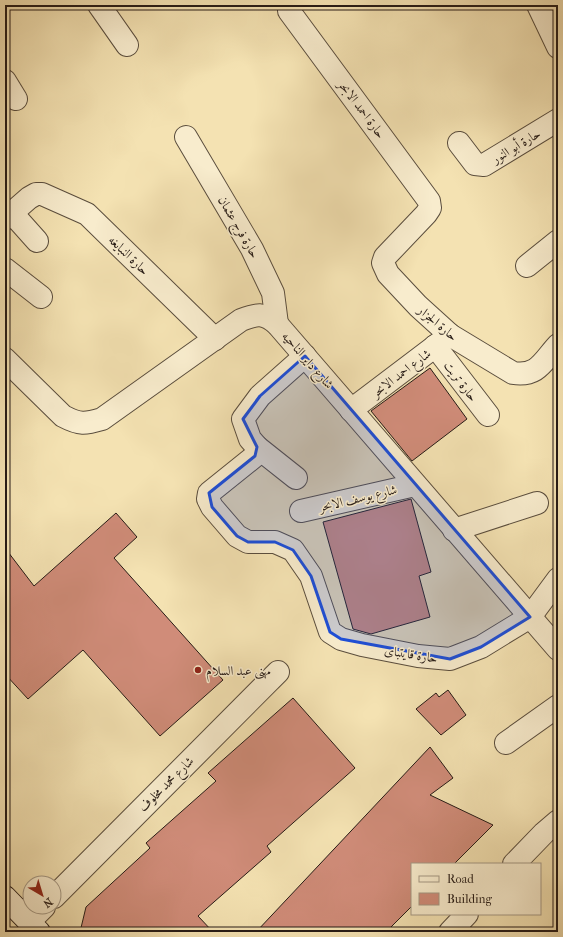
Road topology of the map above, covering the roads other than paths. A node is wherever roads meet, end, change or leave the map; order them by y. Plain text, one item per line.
1 (99, 5) edge
2 (289, 5) edge
3 (538, 5) edge
4 (553, 22) edge
5 (127, 45) dead end
6 (558, 47) edge
7 (558, 120) edge
8 (186, 137) dead end
9 (459, 143) dead end
10 (426, 214) joint
11 (8, 216) edge
12 (36, 241) dead end
13 (558, 241) edge
14 (527, 266) dead end
15 (5, 269) edge
16 (41, 297) dead end
17 (277, 324) junction
18 (215, 339) junction
19 (442, 340) junction
20 (558, 345) edge
21 (305, 356) junction
22 (5, 359) edge
23 (351, 410) junction
24 (488, 415) dead end
25 (257, 447) junction
26 (296, 478) dead end
27 (415, 485) junction
28 (537, 503) dead end
29 (301, 511) dead end
30 (454, 530) junction
31 (558, 579) edge
32 (530, 617) junction
33 (558, 649) edge
34 (278, 672) dead end
35 (558, 706) edge
36 (506, 743) dead end
37 (551, 827) edge
38 (515, 863) edge
39 (62, 889) edge
40 (5, 897) edge
41 (466, 915) edge
42 (38, 920) edge
43 (450, 932) edge

1 - 5 street
2 - 10 street, حارة احمد الابحر
3 - 4 street
4 - 6 street
7 - 9 street, حارة أبو النور
8 - 17 street, حارة فرج عثمان
10 - 19 street, حارة الجزار
11 - 12 street
11 - 18 street, حارة النبايغه
13 - 14 street
15 - 16 street
17 - 18 street, شارع داير الناحيه
17 - 21 street, شارع داير الناحيه
18 - 22 street, شارع داير الناحيه
19 - 20 street, حارة الجزار
19 - 23 street, شارع احمد الابحر
19 - 24 street, حارة تريت
21 - 23 street, شارع داير الناحيه
21 - 25 street
23 - 27 street, شارع داير الناحيه
25 - 26 street
25 - 32 street, حارة قايتباى
27 - 29 street, شارع يوسف الابحر
27 - 30 street, شارع داير الناحيه
28 - 30 street
30 - 32 street, شارع داير الناحيه
31 - 32 street
32 - 33 street, شارع داير الناحيه
34 - 39 street, شارع محمد مخلوف
35 - 36 street
37 - 38 street
40 - 42 street
41 - 43 street

